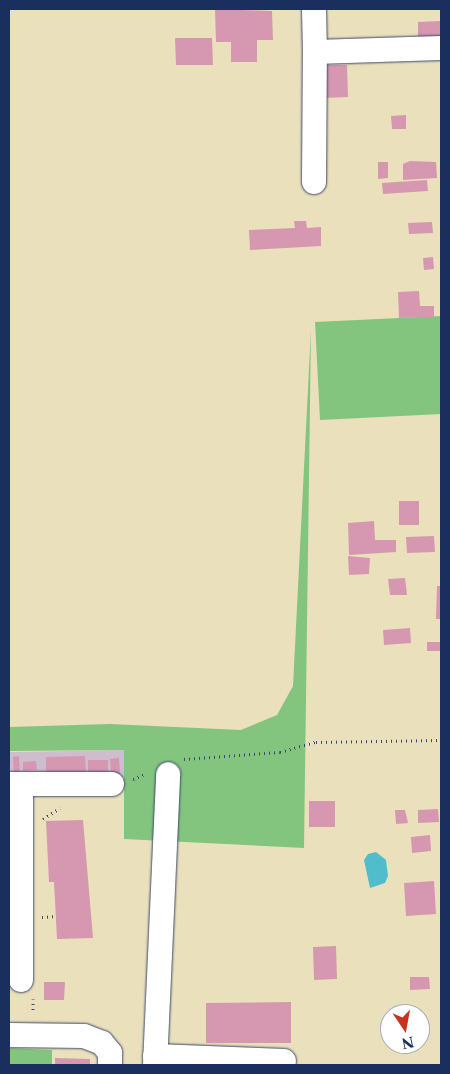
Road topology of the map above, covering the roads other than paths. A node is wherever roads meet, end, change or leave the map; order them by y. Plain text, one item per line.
1 (314, 9) edge
2 (441, 48) edge
3 (315, 52) junction
4 (314, 182) dead end
5 (165, 769) road end
6 (112, 784) road end
7 (15, 794) edge
8 (21, 980) dead end
9 (9, 1035) edge
10 (155, 1060) edge
11 (284, 1061) dead end
12 (110, 1065) edge

1 - 3 street
2 - 3 street
3 - 4 street
5 - 10 street
6 - 7 street
7 - 8 street
9 - 12 street
10 - 11 street

